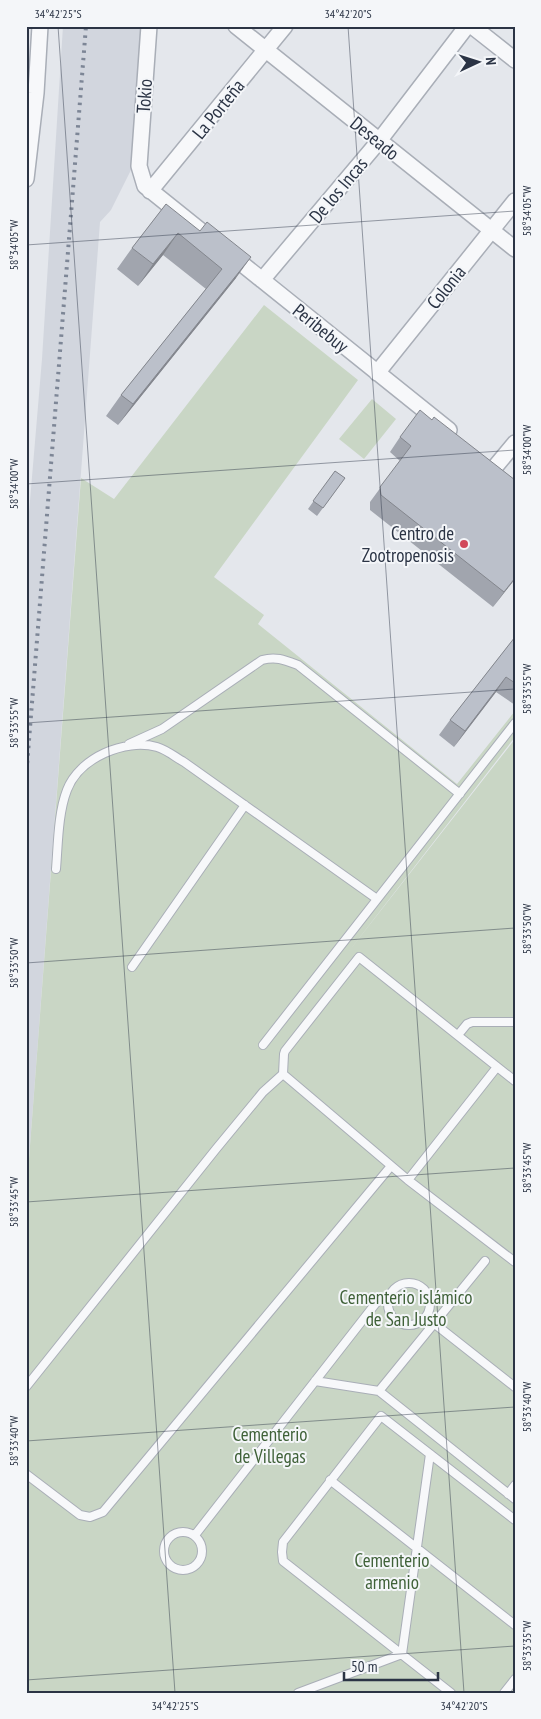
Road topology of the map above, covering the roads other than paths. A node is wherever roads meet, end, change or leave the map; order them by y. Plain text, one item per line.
1 (40, 26) edge
2 (149, 26) edge
3 (236, 26) edge
4 (285, 26) edge
5 (467, 26) edge
6 (472, 26) edge
7 (266, 50) junction
8 (515, 60) edge
9 (31, 90) edge
10 (379, 141) junction
11 (139, 166) joint
12 (26, 179) edge
13 (150, 191) junction
14 (515, 200) edge
15 (491, 230) junction
16 (515, 249) edge
17 (262, 280) junction
18 (377, 373) junction
19 (458, 438) edge
20 (515, 442) edge
21 (480, 456) edge
22 (495, 467) junction
23 (508, 478) edge
24 (515, 723) edge
25 (120, 748) junction
26 (460, 794) junction
27 (245, 805) junction
28 (56, 869) dead end
29 (377, 899) junction
30 (132, 967) dead end
31 (515, 1022) edge
32 (458, 1035) junction
33 (263, 1045) dead end
34 (497, 1067) junction
35 (283, 1074) junction
36 (515, 1081) edge
37 (391, 1166) junction
38 (408, 1180) junction
39 (485, 1261) dead end
40 (515, 1262) edge
41 (389, 1295) junction
42 (426, 1317) junction
43 (435, 1323) junction
44 (315, 1381) junction
45 (26, 1387) edge
46 (515, 1387) edge
47 (379, 1391) junction
48 (430, 1454) junction
49 (26, 1474) edge
50 (330, 1480) junction
51 (515, 1485) edge
52 (512, 1496) edge
53 (515, 1520) edge
54 (194, 1535) junction
55 (417, 1548) junction
56 (515, 1625) edge
57 (402, 1654) junction
58 (515, 1679) edge
59 (298, 1693) edge
60 (451, 1693) edge
61 (504, 1693) edge

1 - 9 street
2 - 11 street, Tokio
3 - 7 street, Deseado
4 - 7 street, La Porteña
5 - 10 street, De los Incas
6 - 8 street
7 - 10 street, Deseado
7 - 13 street, La Porteña
9 - 12 street
10 - 15 street, Deseado
10 - 17 street, De los Incas
11 - 13 street, Peribebuy
13 - 17 street, Peribebuy
14 - 15 street, Colonia
15 - 16 street, Deseado
15 - 18 street, Colonia
17 - 18 street, Peribebuy
18 - 19 street, Peribebuy
20 - 22 street
21 - 22 street
22 - 23 street
24 - 26 lane
25 - 26 lane
25 - 27 lane
25 - 28 lane
26 - 29 lane
27 - 29 lane
27 - 30 lane
29 - 33 lane
31 - 32 lane
32 - 34 lane
32 - 35 lane
34 - 36 lane
34 - 38 lane
35 - 37 lane
35 - 45 lane
37 - 38 lane
37 - 49 lane
38 - 40 lane
39 - 43 lane
41 - 42 lane
41 - 42 lane
41 - 44 lane
42 - 43 lane
43 - 46 lane
43 - 47 lane
44 - 47 lane
44 - 54 lane
47 - 52 lane
48 - 50 lane
48 - 53 lane
48 - 55 lane
50 - 55 lane
50 - 57 lane
51 - 52 lane
54 - 54 lane
55 - 56 lane
55 - 57 lane
57 - 59 lane
57 - 60 lane
58 - 61 lane

